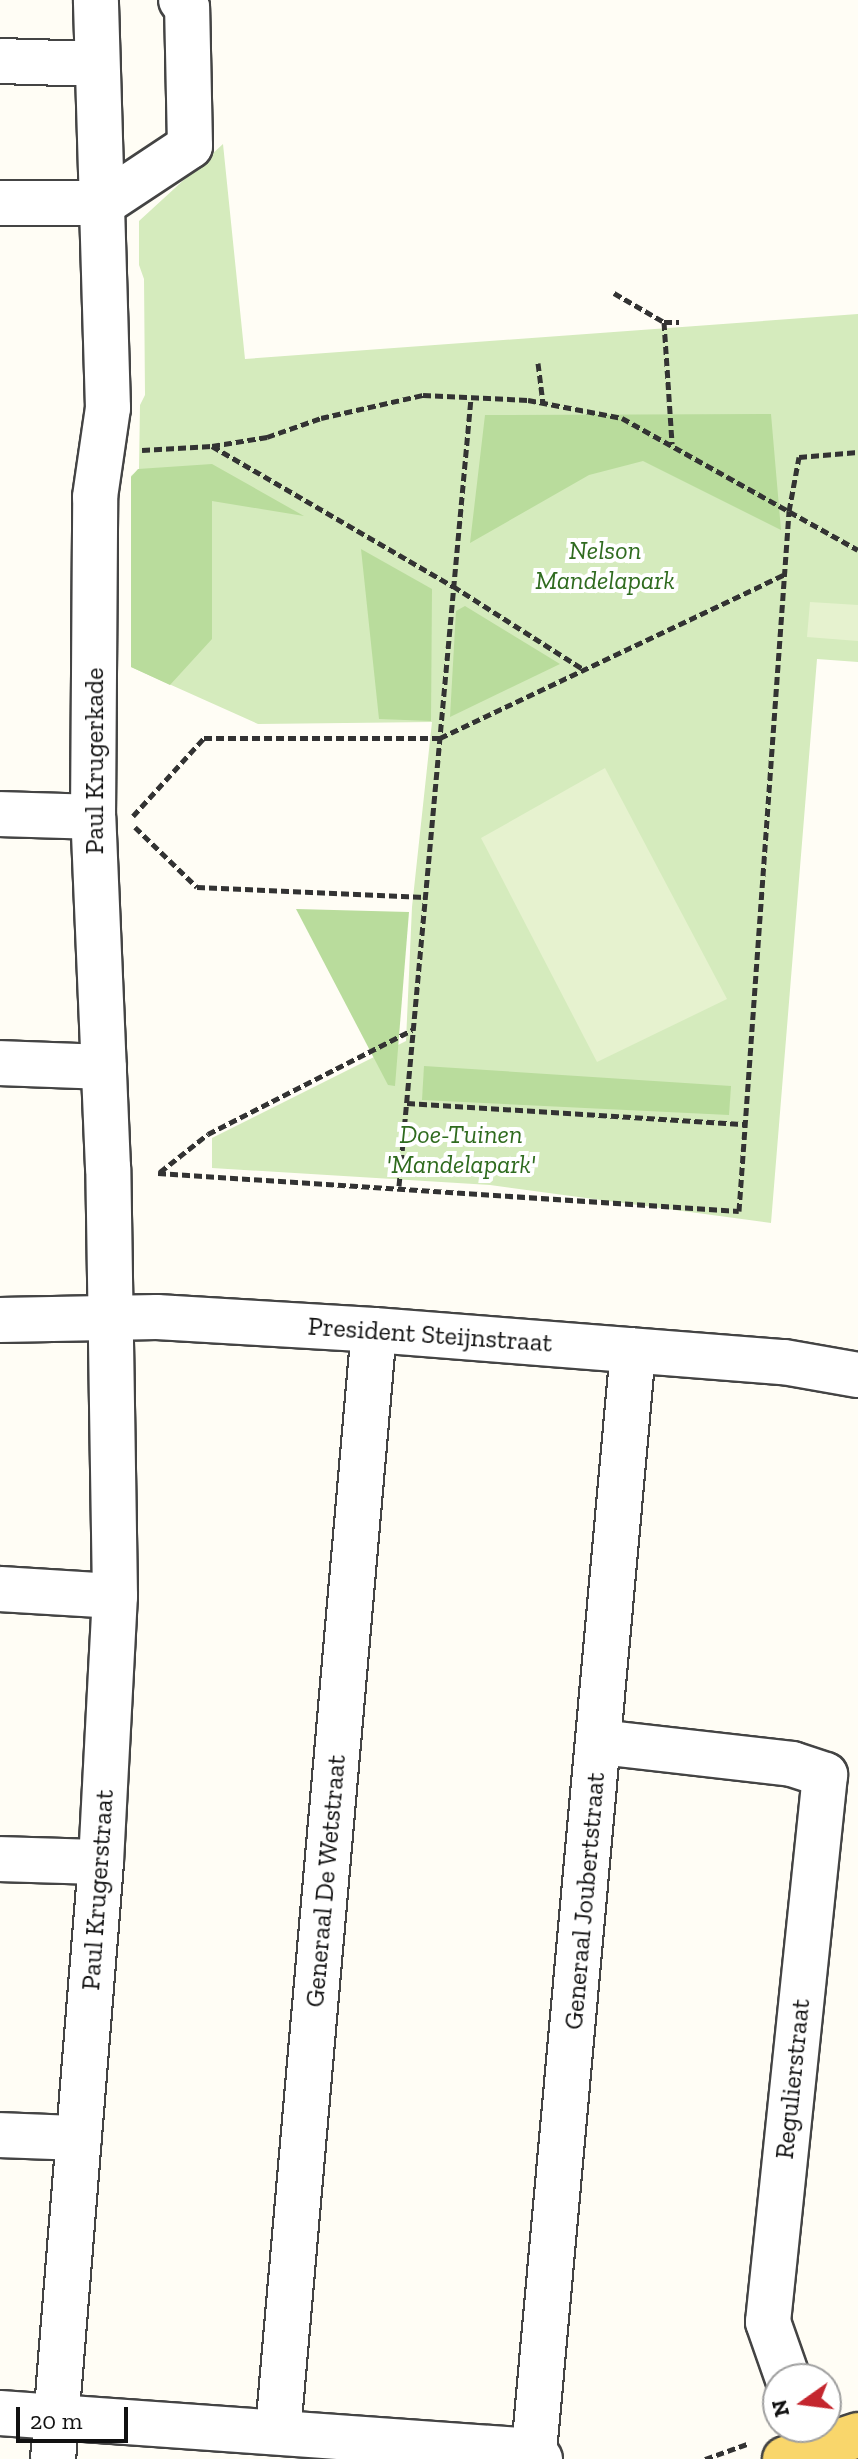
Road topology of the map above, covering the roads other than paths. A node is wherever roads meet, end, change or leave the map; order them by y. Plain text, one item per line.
1 (96, 0) edge
2 (181, 0) edge
3 (0, 61) edge
4 (97, 64) junction
5 (0, 203) edge
6 (104, 203) junction
7 (0, 814) edge
8 (93, 817) junction
9 (0, 1063) edge
10 (104, 1067) junction
11 (110, 1319) junction
12 (0, 1320) edge
13 (374, 1330) junction
14 (633, 1350) junction
15 (858, 1375) edge
16 (0, 1589) edge
17 (115, 1596) junction
18 (600, 1742) junction
19 (0, 1859) edge
20 (101, 1862) junction
21 (0, 2135) edge
22 (79, 2138) junction
23 (782, 2363) edge
24 (0, 2413) edge
25 (56, 2414) junction
26 (278, 2431) junction
27 (858, 2435) edge
28 (801, 2445) edge
29 (537, 2455) edge
30 (53, 2459) edge

1 - 4 street, Paul Krugerkade
2 - 6 street
3 - 4 street
4 - 6 street, Paul Krugerkade
5 - 6 street
6 - 8 street, Paul Krugerkade
7 - 8 street
8 - 10 street, Paul Krugerkade
9 - 10 street
10 - 11 street, Paul Krugerkade
11 - 12 street, President Steijnstraat
11 - 13 street, President Steijnstraat
11 - 17 street, Paul Krugerstraat
13 - 14 street, President Steijnstraat
13 - 26 street, Generaal De Wetstraat
14 - 15 street, President Steijnstraat
14 - 18 street, Generaal Joubertstraat
16 - 17 street
17 - 20 street, Paul Krugerstraat
18 - 23 street, Regulierstraat
18 - 29 street, Generaal Joubertstraat
19 - 20 street
20 - 22 street, Paul Krugerstraat
21 - 22 street
22 - 25 street, Paul Krugerstraat
24 - 25 street
25 - 26 street
25 - 30 street, Paul Krugerstraat
26 - 29 street
27 - 28 main road

